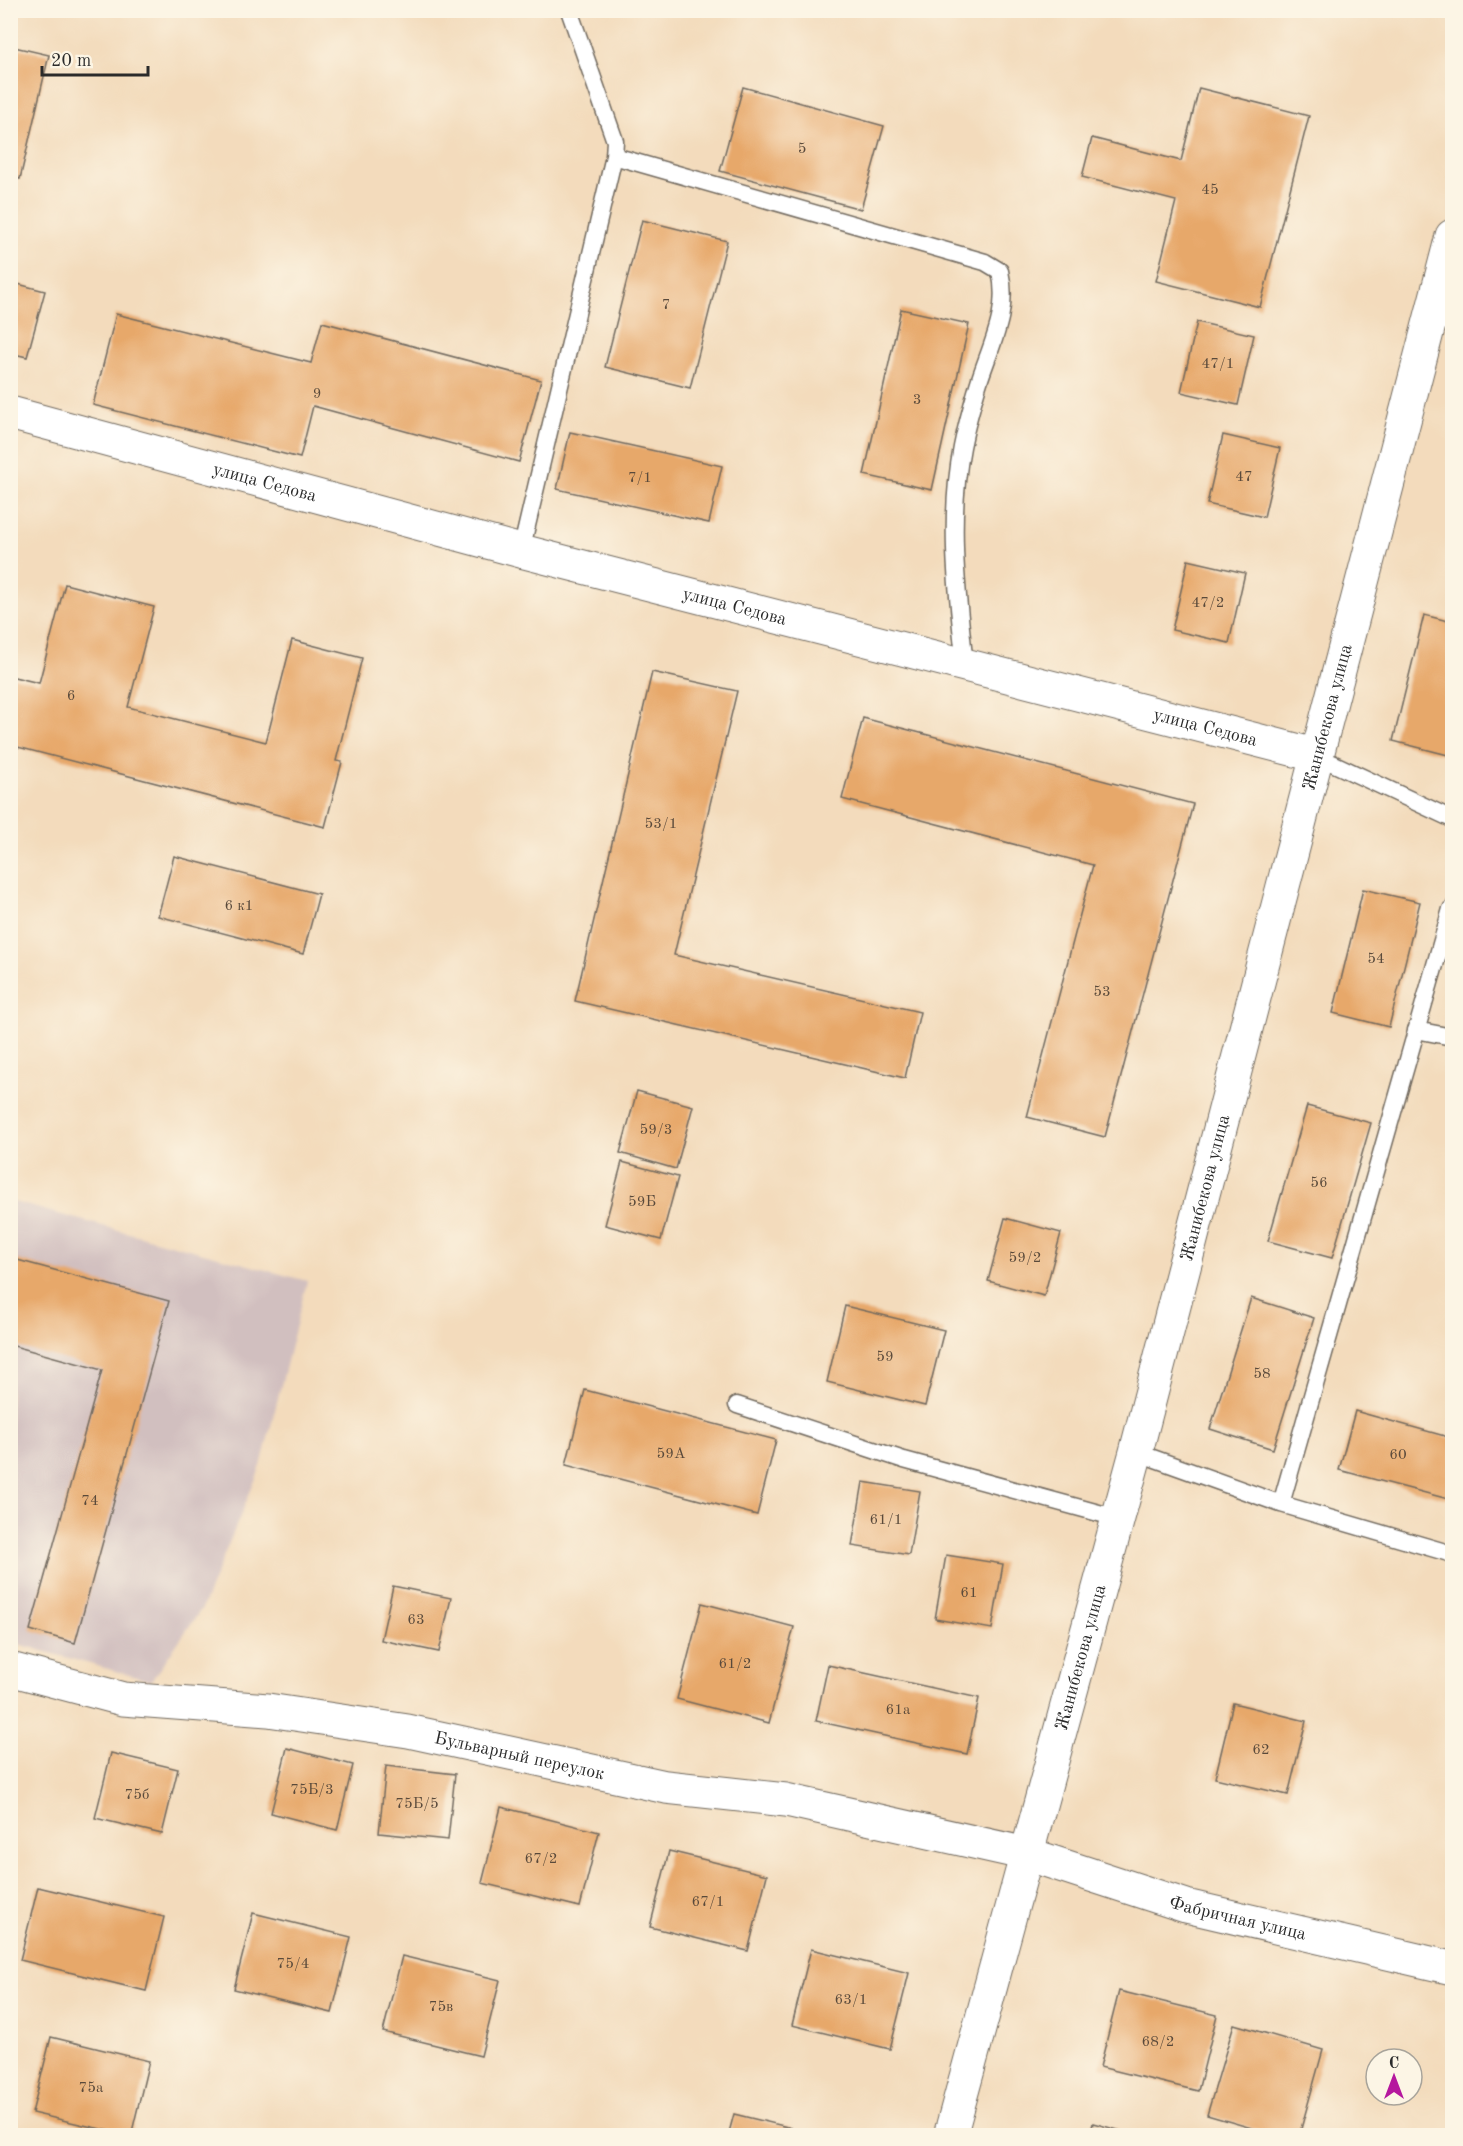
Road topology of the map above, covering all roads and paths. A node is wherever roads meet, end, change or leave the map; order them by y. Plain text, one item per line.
1 (569, 10) edge
2 (614, 156) junction
3 (1452, 236) edge
4 (10, 413) edge
5 (521, 551) junction
6 (966, 665) junction
7 (1315, 755) junction
8 (1452, 819) edge
9 (1451, 909) dead end
10 (1416, 1030) junction
11 (1452, 1037) edge
12 (737, 1404) dead end
13 (1136, 1452) junction
14 (1281, 1504) junction
15 (1117, 1518) junction
16 (1452, 1554) edge
17 (10, 1669) edge
18 (1027, 1854) junction
19 (1452, 1968) edge
20 (950, 2136) edge

1 - 2 lane
2 - 5 lane
2 - 6 lane
3 - 7 street, Жанибекова улица
4 - 5 street, улица Седова
5 - 6 street, улица Седова
6 - 7 street, улица Седова
7 - 8 lane, улица Седова
7 - 13 street, Жанибекова улица
9 - 10 lane
10 - 11 lane
10 - 14 lane
12 - 15 lane
13 - 14 lane
13 - 15 street, Жанибекова улица
14 - 16 lane
15 - 18 street, Жанибекова улица
17 - 18 street, Бульварный переулок
18 - 19 street, Фабричная улица
18 - 20 street, Жанибекова улица

